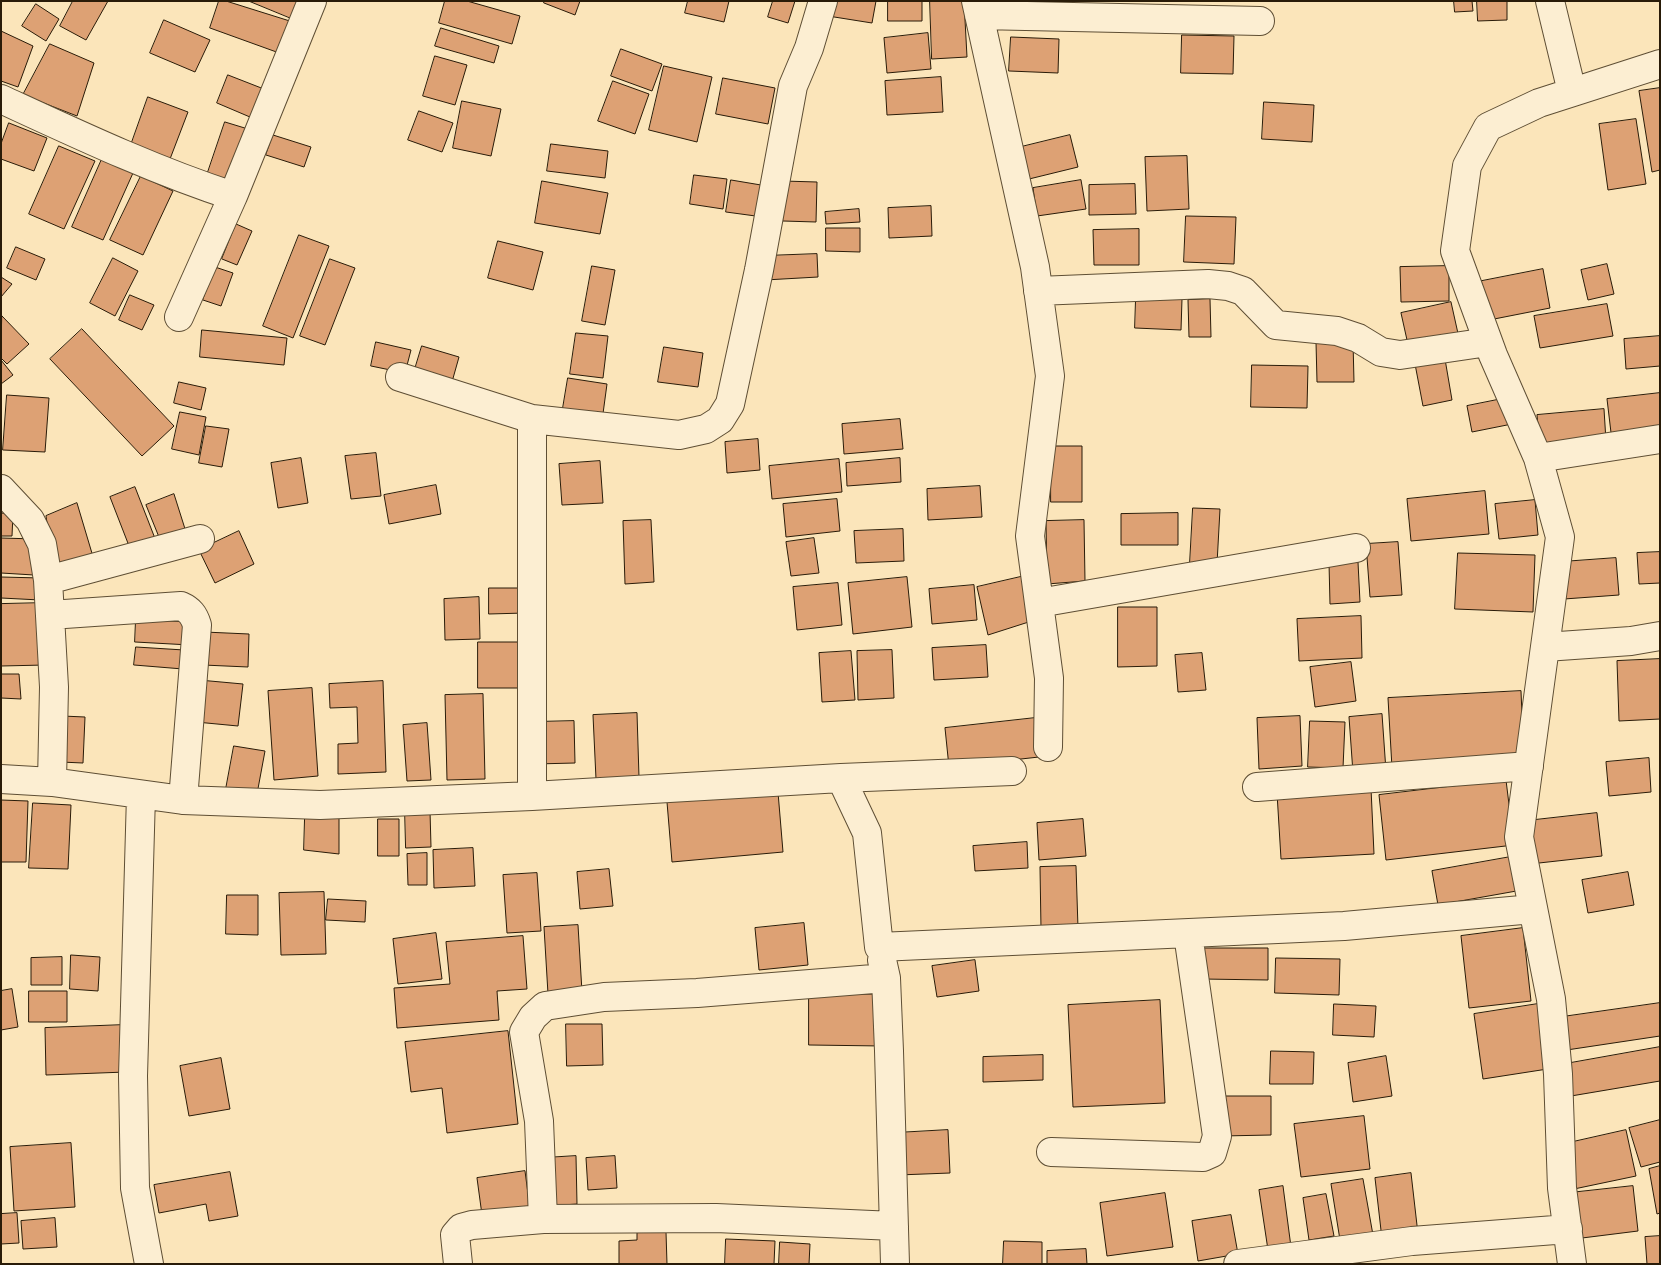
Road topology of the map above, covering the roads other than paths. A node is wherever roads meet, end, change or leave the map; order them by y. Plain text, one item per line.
1 (312, 1) edge
2 (823, 1) edge
3 (1550, 1) edge
4 (978, 8) edge
5 (1260, 21) dead end
6 (1660, 64) edge
7 (1572, 92) junction
8 (1, 99) edge
9 (232, 196) junction
10 (1038, 291) junction
11 (180, 317) dead end
12 (1488, 342) junction
13 (400, 377) dead end
14 (532, 419) junction
15 (1660, 439) edge
16 (1538, 458) junction
17 (1, 489) edge
18 (200, 539) dead end
19 (1356, 548) dead end
20 (48, 580) junction
21 (1039, 603) junction
22 (50, 615) junction
23 (1660, 636) edge
24 (1545, 647) junction
25 (1048, 747) dead end
26 (1529, 766) junction
27 (1012, 771) dead end
28 (841, 778) junction
29 (1, 779) edge
30 (52, 782) junction
31 (1256, 788) dead end
32 (141, 795) junction
33 (532, 796) junction
34 (183, 800) junction
35 (1534, 909) junction
36 (1188, 934) junction
37 (880, 947) junction
38 (886, 978) junction
39 (1051, 1152) dead end
40 (543, 1219) junction
41 (894, 1226) junction
42 (1568, 1229) junction
43 (1285, 1261) edge
44 (149, 1264) edge
45 (458, 1264) edge
46 (896, 1264) edge
47 (1238, 1264) edge
48 (1572, 1264) edge

1 - 9 street
2 - 14 street
3 - 7 street
4 - 5 street
4 - 10 street
6 - 7 street
7 - 12 street
8 - 9 street
9 - 11 street
10 - 12 street
10 - 21 street
12 - 16 street
13 - 14 street
14 - 33 street
15 - 16 street
16 - 24 street
17 - 20 street
18 - 20 street
19 - 21 street
20 - 22 street
21 - 25 street
22 - 30 street
22 - 34 street
23 - 24 street
24 - 26 street
26 - 31 street
26 - 35 street
27 - 28 street
28 - 33 street
28 - 37 street
29 - 30 street
30 - 32 street
32 - 34 street
32 - 44 street
33 - 34 street
35 - 36 street
35 - 42 street
36 - 37 street
36 - 39 street
37 - 38 street
38 - 40 street
38 - 41 street
40 - 41 street
40 - 45 street
41 - 46 street
42 - 43 street
42 - 48 street
43 - 47 street

